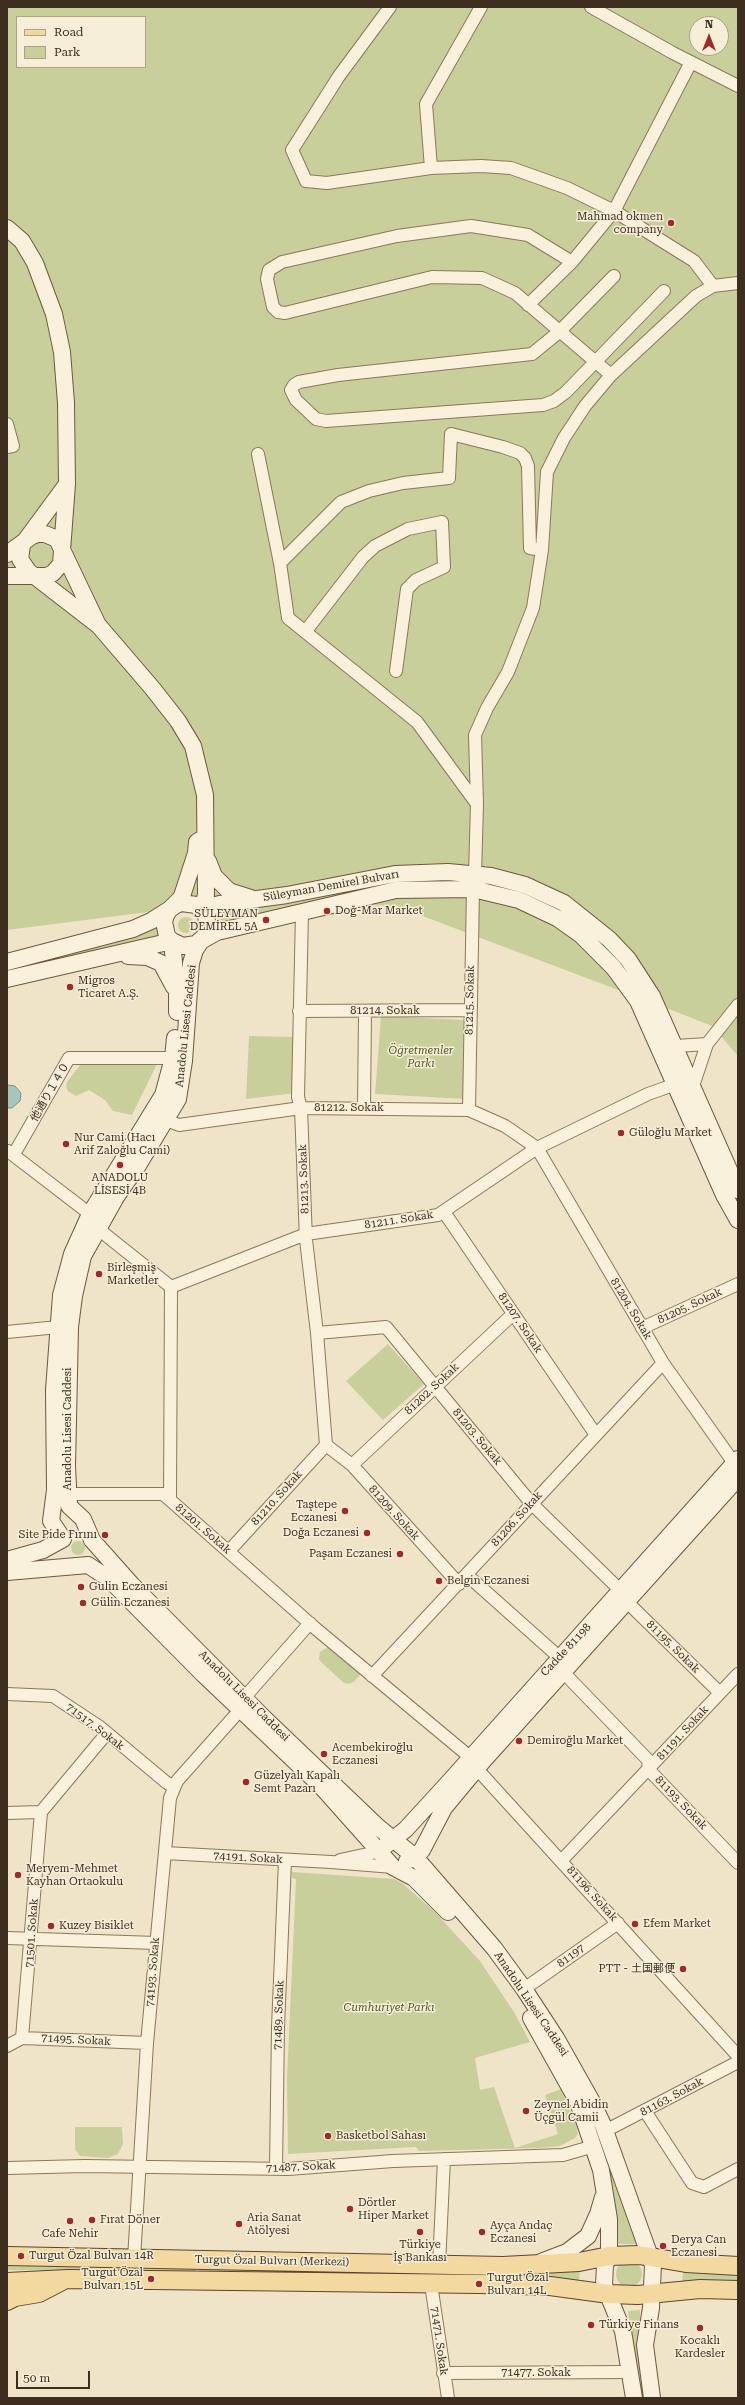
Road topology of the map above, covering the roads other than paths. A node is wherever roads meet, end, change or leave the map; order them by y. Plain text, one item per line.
1 (390, 7) edge
2 (481, 7) edge
3 (591, 7) edge
4 (690, 62) junction
5 (738, 86) edge
6 (431, 168) junction
7 (614, 211) junction
8 (7, 228) edge
9 (572, 262) junction
10 (614, 276) dead end
11 (738, 283) edge
12 (713, 286) junction
13 (664, 290) dead end
14 (528, 305) junction
15 (559, 332) junction
16 (595, 361) junction
17 (611, 375) junction
18 (7, 424) edge
19 (7, 447) edge
20 (258, 454) dead end
21 (67, 484) junction
22 (26, 540) junction
23 (542, 550) junction
24 (63, 551) junction
25 (7, 554) edge
26 (280, 563) junction
27 (34, 575) junction
28 (7, 576) edge
29 (99, 626) junction
30 (305, 632) junction
31 (396, 671) dead end
32 (477, 804) junction
33 (207, 836) junction
34 (206, 854) junction
35 (474, 882) junction
36 (254, 900) junction
37 (170, 909) junction
38 (202, 909) junction
39 (302, 912) junction
40 (172, 941) junction
41 (201, 941) junction
42 (111, 955) junction
43 (7, 962) edge
44 (7, 979) edge
45 (178, 994) junction
46 (738, 1005) edge
47 (470, 1010) junction
48 (299, 1011) junction
49 (365, 1012) junction
50 (707, 1044) junction
51 (676, 1046) junction
52 (173, 1058) junction
53 (676, 1084) junction
54 (693, 1086) junction
55 (301, 1108) junction
56 (364, 1108) junction
57 (469, 1110) junction
58 (159, 1118) junction
59 (537, 1148) junction
60 (11, 1153) edge
61 (738, 1190) edge
62 (444, 1212) junction
63 (738, 1220) edge
64 (94, 1221) junction
65 (306, 1234) junction
66 (738, 1284) edge
67 (171, 1287) junction
68 (513, 1314) junction
69 (58, 1327) junction
70 (642, 1328) junction
71 (7, 1332) edge
72 (317, 1333) junction
73 (663, 1363) junction
74 (435, 1387) junction
75 (596, 1435) junction
76 (326, 1445) junction
77 (352, 1465) junction
78 (737, 1471) edge
79 (68, 1494) junction
80 (170, 1500) junction
81 (531, 1503) junction
82 (63, 1539) junction
83 (92, 1540) junction
84 (229, 1551) junction
85 (7, 1560) edge
86 (77, 1564) junction
87 (7, 1572) edge
88 (463, 1580) junction
89 (623, 1596) junction
90 (310, 1623) junction
91 (561, 1665) junction
92 (738, 1674) edge
93 (372, 1676) junction
94 (720, 1693) junction
95 (7, 1694) edge
96 (242, 1704) junction
97 (106, 1733) junction
98 (473, 1763) junction
99 (649, 1770) junction
100 (174, 1786) junction
101 (41, 1812) junction
102 (7, 1813) edge
103 (393, 1839) junction
104 (377, 1852) junction
105 (165, 1853) junction
106 (415, 1857) junction
107 (562, 1860) junction
108 (286, 1861) junction
109 (331, 1862) junction
110 (738, 1863) edge
111 (393, 1867) junction
112 (618, 1923) junction
113 (7, 1938) edge
114 (31, 1939) junction
115 (156, 1943) junction
116 (524, 1990) junction
117 (22, 2038) junction
118 (147, 2043) junction
119 (7, 2046) edge
120 (738, 2056) edge
121 (738, 2062) edge
122 (645, 2111) junction
123 (605, 2131) junction
124 (594, 2146) junction
125 (444, 2159) junction
126 (139, 2166) junction
127 (7, 2168) edge
128 (276, 2169) junction
129 (738, 2169) edge
130 (605, 2185) junction
131 (609, 2256) junction
132 (12, 2257) edge
133 (651, 2257) junction
134 (134, 2259) junction
135 (536, 2264) junction
136 (439, 2265) junction
137 (738, 2266) edge
138 (7, 2273) edge
139 (68, 2278) junction
140 (7, 2282) edge
141 (431, 2284) junction
142 (738, 2290) edge
143 (609, 2294) junction
144 (651, 2294) junction
145 (7, 2301) edge
146 (629, 2372) junction
147 (443, 2373) junction
148 (448, 2398) edge
149 (634, 2398) edge
150 (652, 2398) edge

1 - 6 street
2 - 6 street
3 - 4 street
4 - 5 street
4 - 7 street
6 - 7 street
7 - 9 street
7 - 12 street
8 - 21 main road
9 - 14 street
9 - 14 street
10 - 15 street
11 - 12 street
12 - 17 street, 81215. Sokak
13 - 16 street
14 - 15 street
15 - 16 street
15 - 16 street
16 - 17 street
17 - 23 street, 81215. Sokak
18 - 19 street
20 - 26 street
21 - 22 main road
21 - 24 main road
22 - 24 main road
22 - 25 main road
22 - 27 main road
23 - 26 street
23 - 32 street, 81215. Sokak
24 - 27 main road
24 - 29 main road
26 - 30 street
27 - 28 main road
27 - 29 main road
29 - 33 main road
30 - 31 street
30 - 32 street
32 - 35 street, 81215. Sokak
33 - 34 main road
33 - 37 main road
34 - 36 main road
34 - 38 main road
35 - 36 main road, Süleyman Demirel Bulvarı
35 - 39 main road, Süleyman Demirel Bulvarı
35 - 47 street, 81215. Sokak
35 - 51 main road, Süleyman Demirel Bulvarı
35 - 53 main road, Süleyman Demirel Bulvarı
36 - 38 main road, Süleyman Demirel Bulvarı
37 - 38 main road
37 - 40 main road
37 - 43 main road
38 - 41 main road
39 - 41 main road, Süleyman Demirel Bulvarı
39 - 48 street, 81213. Sokak
40 - 41 main road
40 - 42 main road
40 - 45 main road, Anadolu Lisesi Caddesi
41 - 58 main road, Anadolu Lisesi Caddesi
42 - 44 main road
42 - 45 main road
45 - 52 main road, Anadolu Lisesi Caddesi
46 - 50 street
47 - 49 street, 81214. Sokak
47 - 57 street, 81215. Sokak
48 - 49 street, 81214. Sokak
48 - 55 street, 81213. Sokak
49 - 56 street
50 - 51 street
50 - 54 street
51 - 54 main road, Süleyman Demirel Bulvarı
52 - 58 main road, Anadolu Lisesi Caddesi
52 - 60 street, 他通り１４０
53 - 59 street, 81211. Sokak
53 - 63 main road, Süleyman Demirel Bulvarı
54 - 61 main road, Süleyman Demirel Bulvarı
55 - 56 street, 81212. Sokak
55 - 58 street, 81212. Sokak
55 - 65 street, 81213. Sokak
56 - 57 street, 81212. Sokak
57 - 59 street, 81212. Sokak
58 - 64 main road, Anadolu Lisesi Caddesi
59 - 62 street, 81211. Sokak
59 - 70 street, 81204. Sokak
60 - 64 street
62 - 65 street, 81211. Sokak
62 - 68 street, 81207. Sokak
64 - 67 street
64 - 69 main road, Anadolu Lisesi Caddesi
64 - 79 main road, Anadolu Lisesi Caddesi
65 - 67 street, 81211. Sokak
65 - 72 street, 81213. Sokak
66 - 70 street, 81205. Sokak
67 - 80 street, 81201. Sokak
68 - 74 street, 81202. Sokak
68 - 75 street, 81207. Sokak
69 - 71 street
69 - 82 main road, Anadolu Lisesi Caddesi
70 - 73 street, 81204. Sokak
72 - 74 street, 81203. Sokak
72 - 76 street, 81213. Sokak
73 - 75 street, 81206. Sokak
73 - 78 street, 81204. Sokak
74 - 77 street, 81202. Sokak
74 - 81 street, 81203. Sokak
75 - 81 street, 81206. Sokak
76 - 77 street, 81209. Sokak
76 - 84 street, 81210. Sokak
77 - 88 street, 81209. Sokak
78 - 89 main road, Cadde 81198
79 - 80 street
79 - 83 main road, Anadolu Lisesi Caddesi
80 - 84 street, 81201. Sokak
81 - 88 street, 81206. Sokak
81 - 89 street, 81203. Sokak
82 - 83 main road
82 - 85 main road
82 - 86 main road
83 - 86 main road
83 - 96 main road, Anadolu Lisesi Caddesi
84 - 90 street, 81201. Sokak
86 - 87 main road
86 - 96 main road, Anadolu Lisesi Caddesi
88 - 91 street
88 - 93 street, 81206. Sokak
89 - 91 main road, Cadde 81198
89 - 94 street, 81195. Sokak
90 - 93 street, 81201. Sokak
90 - 96 street, 74193. Sokak
91 - 98 main road, Cadde 81198
91 - 99 street, 81193. Sokak
92 - 94 street, 81191. Sokak
93 - 98 street, 81201. Sokak
94 - 99 street, 81191. Sokak
95 - 97 street, 71517. Sokak
96 - 100 street, 74193. Sokak
96 - 103 main road, Anadolu Lisesi Caddesi
96 - 104 main road, Anadolu Lisesi Caddesi
97 - 100 street, 71517. Sokak
97 - 101 street
98 - 103 main road, Cadde 81198
98 - 106 main road, Cadde 81198
98 - 107 street, 81196. Sokak
99 - 107 street, 81191. Sokak
99 - 110 street, 81193. Sokak
100 - 105 street, 74193. Sokak
101 - 102 street
101 - 114 street, 71501. Sokak
103 - 104 main road, Cadde 81198
103 - 106 main road, Anadolu Lisesi Caddesi
104 - 109 street
104 - 111 main road, Anadolu Lisesi Caddesi
105 - 108 street, 74191. Sokak
105 - 115 street, 74193. Sokak
106 - 111 main road
106 - 116 main road, Anadolu Lisesi Caddesi
107 - 112 street, 81196. Sokak
108 - 109 street, 74191. Sokak
108 - 128 street, 71489. Sokak
109 - 111 street
111 - 124 main road, Anadolu Lisesi Caddesi
112 - 116 street, 81197
112 - 120 street, 81196. Sokak
113 - 114 street
114 - 115 street
114 - 117 street, 71501. Sokak
115 - 118 street, 74193. Sokak
116 - 123 main road, Anadolu Lisesi Caddesi
117 - 118 street, 71495. Sokak
117 - 119 street
118 - 126 street, 74193. Sokak
121 - 122 street, 81163. Sokak
122 - 123 street, 81163. Sokak
122 - 129 street
123 - 133 main road, Anadolu Lisesi Caddesi
124 - 125 street, 71487. Sokak
124 - 130 main road, Anadolu Lisesi Caddesi
125 - 128 street, 71487. Sokak
125 - 136 street
126 - 127 street, 71487. Sokak
126 - 128 street, 71487. Sokak
126 - 134 street, 74193. Sokak
130 - 131 main road, Anadolu Lisesi Caddesi
130 - 135 main road
131 - 133 main road, Turgut Özal Bulvarı (Merkezi)
131 - 135 main road, Turgut Özal Bulvarı (Merkezi)
131 - 143 main road, Anadolu Lisesi Caddesi
132 - 134 main road, Turgut Özal Bulvarı (Merkezi)
133 - 137 main road, Turgut Özal Bulvarı (Merkezi)
133 - 144 main road, Anadolu Lisesi Caddesi
134 - 136 main road, Turgut Özal Bulvarı (Merkezi)
135 - 136 main road, Turgut Özal Bulvarı (Merkezi)
138 - 139 main road
139 - 140 main road
139 - 141 main road, Turgut Özal Bulvarı (Merkezi)
139 - 145 main road
141 - 143 main road, Turgut Özal Bulvarı (Merkezi)
141 - 147 street, 71471. Sokak
142 - 144 main road, Turgut Özal Bulvarı (Merkezi)
143 - 144 main road, Turgut Özal Bulvarı (Merkezi)
143 - 146 main road, Anadolu Lisesi Caddesi
144 - 150 main road, Anadolu Lisesi Caddesi
146 - 147 street, 71477. Sokak
146 - 149 main road, Anadolu Lisesi Caddesi
147 - 148 street, 71471. Sokak

